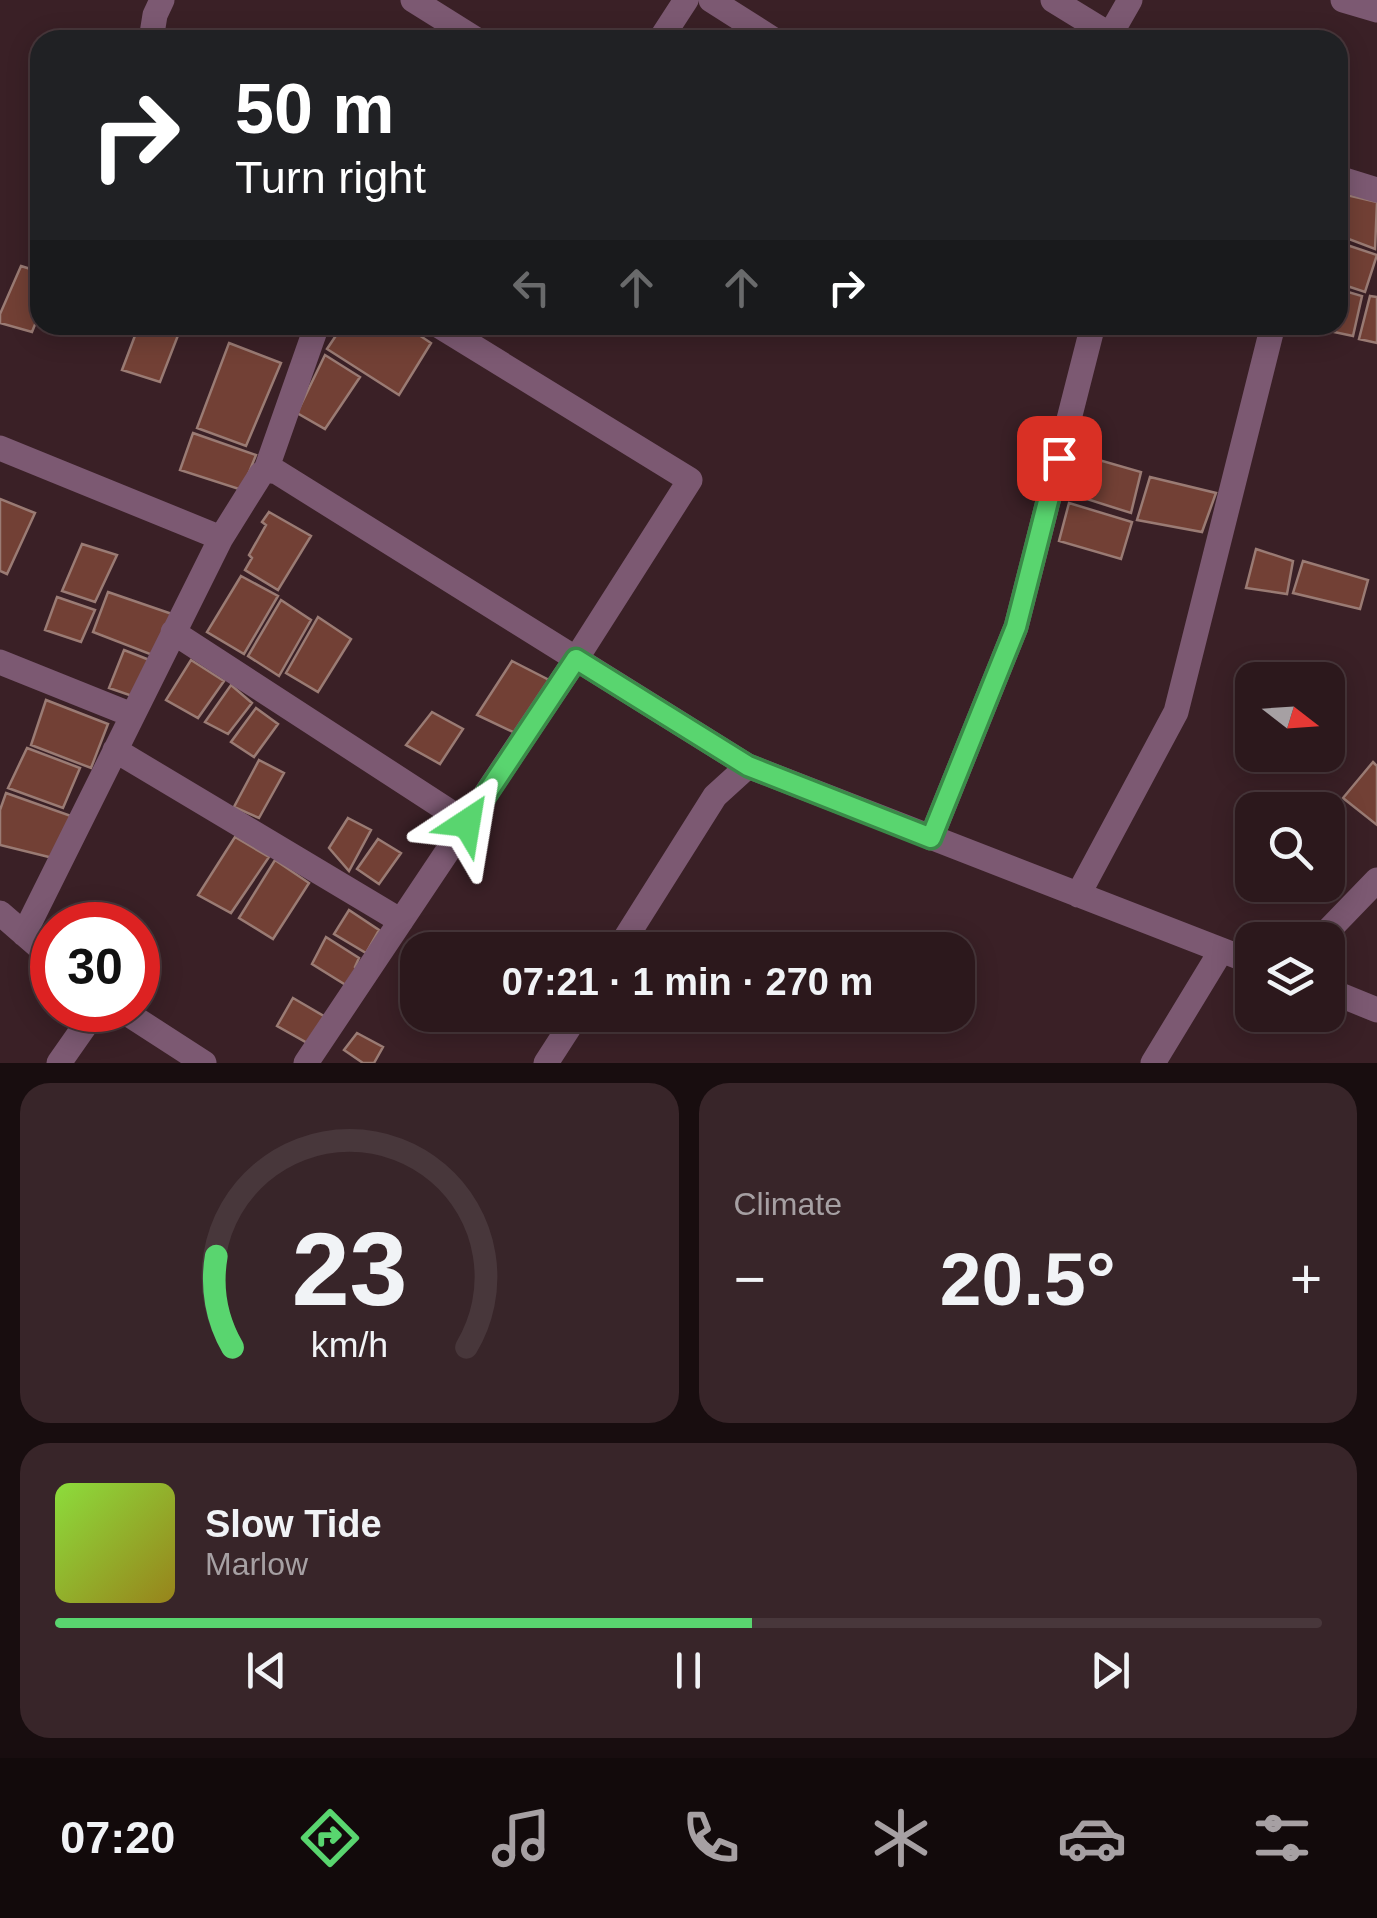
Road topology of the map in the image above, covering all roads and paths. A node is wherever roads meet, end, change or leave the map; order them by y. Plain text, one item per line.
1 (162, 0) edge
2 (413, 0) edge
3 (686, 0) edge
4 (712, 0) edge
5 (1053, 0) edge
6 (1130, 0) edge
7 (1343, 0) edge
8 (1377, 10) edge
9 (152, 30) edge
10 (461, 30) edge
11 (666, 30) edge
12 (758, 30) edge
13 (1098, 30) edge
14 (1112, 30) edge
15 (1348, 181) edge
16 (1377, 190) edge
17 (313, 335) edge
18 (454, 335) edge
19 (1090, 335) edge
20 (1270, 335) edge
21 (0, 448) edge
22 (266, 470) junction
23 (220, 538) junction
24 (174, 632) junction
25 (576, 659) junction
26 (0, 662) edge
27 (132, 715) junction
28 (116, 750) junction
29 (748, 766) junction
30 (467, 823) junction
31 (931, 838) junction
32 (1377, 880) edge
33 (1078, 895) junction
34 (0, 913) edge
35 (401, 921) junction
36 (1336, 922) edge
37 (629, 932) edge
38 (24, 934) junction
39 (30, 939) edge
40 (1221, 951) junction
41 (1235, 956) edge
42 (1345, 997) edge
43 (1377, 1010) edge
44 (81, 1032) edge
45 (156, 1032) edge
46 (565, 1032) edge
47 (60, 1063) edge
48 (204, 1063) edge
49 (306, 1063) edge
50 (546, 1063) edge
51 (1153, 1063) edge

1 - 9 street
2 - 10 street
3 - 11 street
4 - 12 street
5 - 13 street
6 - 14 street
7 - 8 street
15 - 16 street
17 - 22 street
18 - 25 street
19 - 31 street
20 - 33 street
21 - 23 street
22 - 23 street
22 - 25 street
23 - 24 street
24 - 27 street
24 - 30 street
25 - 29 street
25 - 30 street
26 - 27 street
27 - 28 street
28 - 35 street
28 - 38 street
29 - 31 street
29 - 37 street
30 - 35 street
31 - 33 street
32 - 36 street
33 - 40 street
34 - 38 street
35 - 49 street
38 - 39 street
40 - 41 street
40 - 51 street
42 - 43 street
44 - 47 street
45 - 48 street
46 - 50 street

